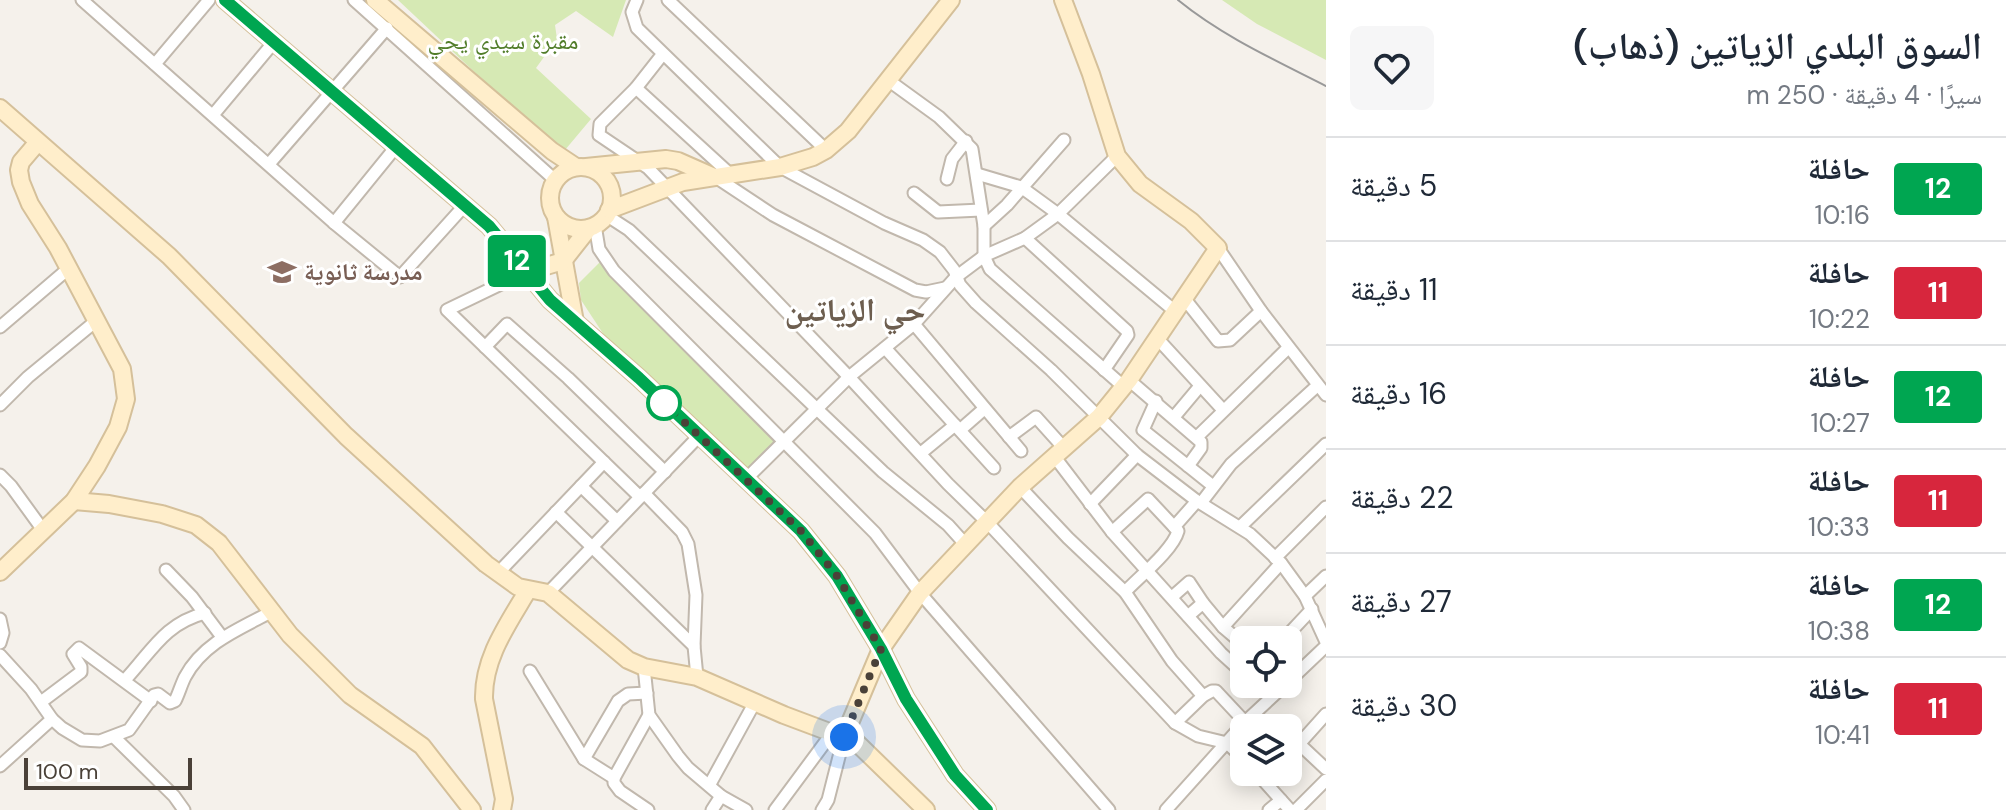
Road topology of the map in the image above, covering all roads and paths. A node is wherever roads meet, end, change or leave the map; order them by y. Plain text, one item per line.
1 (209, 0) edge
2 (225, 0) edge
3 (354, 0) edge
4 (375, 0) edge
5 (637, 0) edge
6 (668, 0) edge
7 (951, 0) edge
8 (1063, 0) edge
9 (90, 2) edge
10 (387, 28) junction
11 (274, 42) junction
12 (662, 55) junction
13 (155, 64) junction
14 (888, 80) junction
15 (636, 88) junction
16 (331, 93) junction
17 (0, 108) edge
18 (213, 115) junction
19 (1064, 140) dead end
20 (966, 141) junction
21 (38, 142) junction
22 (395, 148) junction
23 (826, 150) junction
24 (552, 151) junction
25 (1117, 156) junction
26 (638, 160) junction
27 (269, 164) junction
28 (580, 167) junction
29 (780, 167) junction
30 (977, 174) junction
31 (719, 175) junction
32 (557, 178) junction
33 (947, 179) dead end
34 (1021, 187) junction
35 (665, 189) junction
36 (914, 193) dead end
37 (465, 205) junction
38 (981, 210) junction
39 (1058, 214) junction
40 (556, 217) junction
41 (600, 219) junction
42 (334, 223) junction
43 (984, 226) junction
44 (1025, 238) junction
45 (1218, 248) junction
46 (984, 256) junction
47 (563, 261) junction
48 (68, 269) junction
49 (526, 272) junction
50 (956, 277) junction
51 (946, 288) junction
52 (1180, 305) junction
53 (1261, 311) junction
54 (96, 321) junction
55 (575, 322) junction
56 (914, 324) junction
57 (0, 327) edge
58 (1157, 338) junction
59 (485, 347) junction
60 (885, 348) junction
61 (1288, 348) junction
62 (1104, 370) junction
63 (849, 377) junction
64 (1126, 384) junction
65 (1200, 386) junction
66 (1322, 391) edge
67 (1156, 401) junction
68 (0, 405) edge
69 (818, 408) junction
70 (984, 409) junction
71 (1223, 410) junction
72 (1099, 417) junction
73 (1174, 417) junction
74 (958, 428) junction
75 (700, 435) junction
76 (1009, 437) junction
77 (1197, 437) junction
78 (784, 442) junction
79 (1326, 444) edge
80 (1021, 451) dead end
81 (1059, 452) junction
82 (921, 453) junction
83 (1137, 455) junction
84 (604, 462) junction
85 (1188, 466) junction
86 (994, 468) dead end
87 (665, 472) junction
88 (0, 475) edge
89 (746, 479) junction
90 (581, 486) junction
91 (1213, 486) junction
92 (1020, 487) junction
93 (642, 495) junction
94 (74, 501) junction
95 (1199, 502) junction
96 (1090, 504) junction
97 (1326, 507) edge
98 (556, 512) junction
99 (617, 521) junction
100 (987, 522) junction
101 (1174, 527) junction
102 (1240, 527) junction
103 (43, 530) junction
104 (1112, 532) junction
105 (966, 545) junction
106 (592, 546) junction
107 (1278, 560) junction
108 (1147, 569) junction
109 (166, 570) dead end
110 (0, 572) edge
111 (498, 573) junction
112 (1326, 576) edge
113 (528, 590) junction
114 (1125, 592) junction
115 (548, 593) junction
116 (920, 593) junction
117 (1305, 596) junction
118 (1172, 597) junction
119 (1203, 603) junction
120 (1312, 609) junction
121 (271, 612) junction
122 (205, 613) junction
123 (1188, 616) junction
124 (0, 619) edge
125 (1296, 626) edge
126 (1223, 627) junction
127 (1230, 633) edge
128 (222, 637) junction
129 (0, 643) edge
130 (1326, 644) edge
131 (694, 646) junction
132 (881, 649) junction
133 (0, 655) edge
134 (1230, 660) edge
135 (644, 667) junction
136 (1302, 668) edge
137 (530, 671) dead end
138 (697, 677) junction
139 (125, 680) junction
140 (647, 693) junction
141 (1203, 696) junction
142 (1271, 698) edge
143 (151, 701) junction
144 (41, 702) junction
145 (755, 702) junction
146 (1238, 714) edge
147 (1254, 714) edge
148 (1326, 714) edge
149 (649, 715) junction
150 (52, 719) junction
151 (1175, 723) junction
152 (838, 735) junction
153 (1302, 736) edge
154 (114, 737) junction
155 (1230, 740) edge
156 (1227, 743) junction
157 (1230, 746) edge
158 (1302, 750) edge
159 (584, 759) junction
160 (0, 766) edge
161 (1326, 769) edge
162 (614, 778) junction
163 (1326, 780) edge
164 (710, 784) junction
165 (1270, 786) edge
166 (721, 796) junction
167 (1281, 800) junction
168 (825, 805) edge
169 (184, 810) edge
170 (472, 810) edge
171 (502, 810) edge
172 (648, 810) edge
173 (712, 810) edge
174 (746, 810) edge
175 (775, 810) edge
176 (836, 810) edge
177 (926, 810) edge
178 (987, 810) edge
179 (1109, 810) edge
180 (1166, 810) edge
181 (1269, 810) edge
182 (1290, 810) edge
183 (1296, 810) edge

1 - 13 street
2 - 11 street
3 - 10 street
4 - 24 street
5 - 12 street
6 - 23 street
7 - 14 street
8 - 25 street
9 - 13 street
10 - 16 street
10 - 32 street
11 - 16 street
11 - 18 street
12 - 15 street
12 - 29 street
13 - 18 street
14 - 20 street
14 - 23 street
15 - 26 street
15 - 31 street
16 - 22 street
16 - 27 street
17 - 21 street
18 - 27 street
19 - 34 street
20 - 30 street
20 - 33 street
21 - 48 street
21 - 111 street
22 - 37 street
22 - 42 street
23 - 29 street
24 - 28 street
24 - 32 street
25 - 39 street
25 - 45 street
26 - 28 street
26 - 31 street
26 - 35 street
27 - 42 street
28 - 32 street
28 - 41 street
29 - 31 street
29 - 50 street
30 - 34 street
30 - 38 street
31 - 35 street
31 - 51 street
32 - 40 street
34 - 39 street
34 - 43 street
35 - 41 street
35 - 63 street
36 - 38 street
37 - 42 street
37 - 49 street
38 - 43 street
39 - 44 street
39 - 52 street
40 - 41 street
40 - 47 street
41 - 47 street
41 - 69 street
41 - 78 street
43 - 46 street
44 - 46 street
44 - 62 street
45 - 52 street
45 - 53 street
46 - 50 street
46 - 62 street
47 - 49 street
47 - 55 street
48 - 54 street
48 - 57 street
49 - 55 street
49 - 59 street
50 - 51 street
50 - 72 street
51 - 56 street
52 - 53 street
52 - 58 street
53 - 61 street
54 - 68 street
54 - 94 street
55 - 75 street
56 - 60 street
56 - 70 street
58 - 64 street
58 - 65 street
59 - 84 street
59 - 87 street
60 - 63 street
60 - 74 street
61 - 66 street
61 - 71 street
62 - 64 street
63 - 69 street
63 - 82 street
64 - 67 street
64 - 72 street
65 - 71 street
65 - 73 street
66 - 91 street
67 - 73 street
67 - 85 street
69 - 78 street
69 - 105 street
70 - 74 street
70 - 76 street
71 - 77 street
72 - 81 street
72 - 83 street
73 - 77 street
74 - 82 street
74 - 86 street
75 - 87 street
75 - 89 street
76 - 80 street
76 - 81 street
77 - 85 street
78 - 89 street
78 - 116 street
79 - 102 street
81 - 92 street
81 - 96 street
82 - 100 street
83 - 95 street
83 - 96 street
84 - 90 street
84 - 93 street
85 - 91 street
87 - 93 street
88 - 103 street
89 - 132 street
90 - 98 street
90 - 99 street
91 - 95 street
92 - 100 street
92 - 114 street
93 - 99 street
93 - 131 street
94 - 103 street
94 - 121 street
95 - 101 street
95 - 102 street
96 - 104 street
97 - 107 street
98 - 106 street
98 - 111 street
99 - 106 street
100 - 105 street
100 - 151 street
101 - 104 street
101 - 108 street
102 - 107 street
103 - 110 street
104 - 108 street
105 - 116 street
106 - 115 street
106 - 131 street
107 - 117 street
107 - 126 street
108 - 114 street
108 - 118 street
109 - 122 street
111 - 113 street
112 - 117 street
113 - 115 street
113 - 171 street
114 - 141 street
115 - 135 street
116 - 132 street
116 - 179 street
117 - 120 street
118 - 119 street
118 - 123 street
119 - 123 street
119 - 126 street
120 - 125 street
120 - 130 street
121 - 128 street
121 - 170 street
122 - 128 street
122 - 139 street
123 - 134 street
124 - 129 street
126 - 127 street
128 - 143 street
130 - 136 street
131 - 138 street
132 - 152 street
132 - 178 street
133 - 144 street
135 - 138 street
135 - 140 street
137 - 159 street
138 - 145 street
139 - 143 street
139 - 144 street
140 - 149 street
140 - 159 street
141 - 146 street
141 - 151 street
142 - 147 street
143 - 154 street
144 - 150 street
145 - 152 street
145 - 164 street
148 - 153 street
149 - 162 street
149 - 164 street
150 - 154 street
150 - 160 street
151 - 156 street
152 - 168 street
152 - 175 street
152 - 177 street
154 - 169 street
155 - 156 street
156 - 157 street
156 - 180 street
158 - 161 street
159 - 162 street
162 - 172 street
163 - 183 street
164 - 166 street
165 - 167 street
166 - 173 street
166 - 174 street
167 - 181 street
167 - 182 street
168 - 176 street

